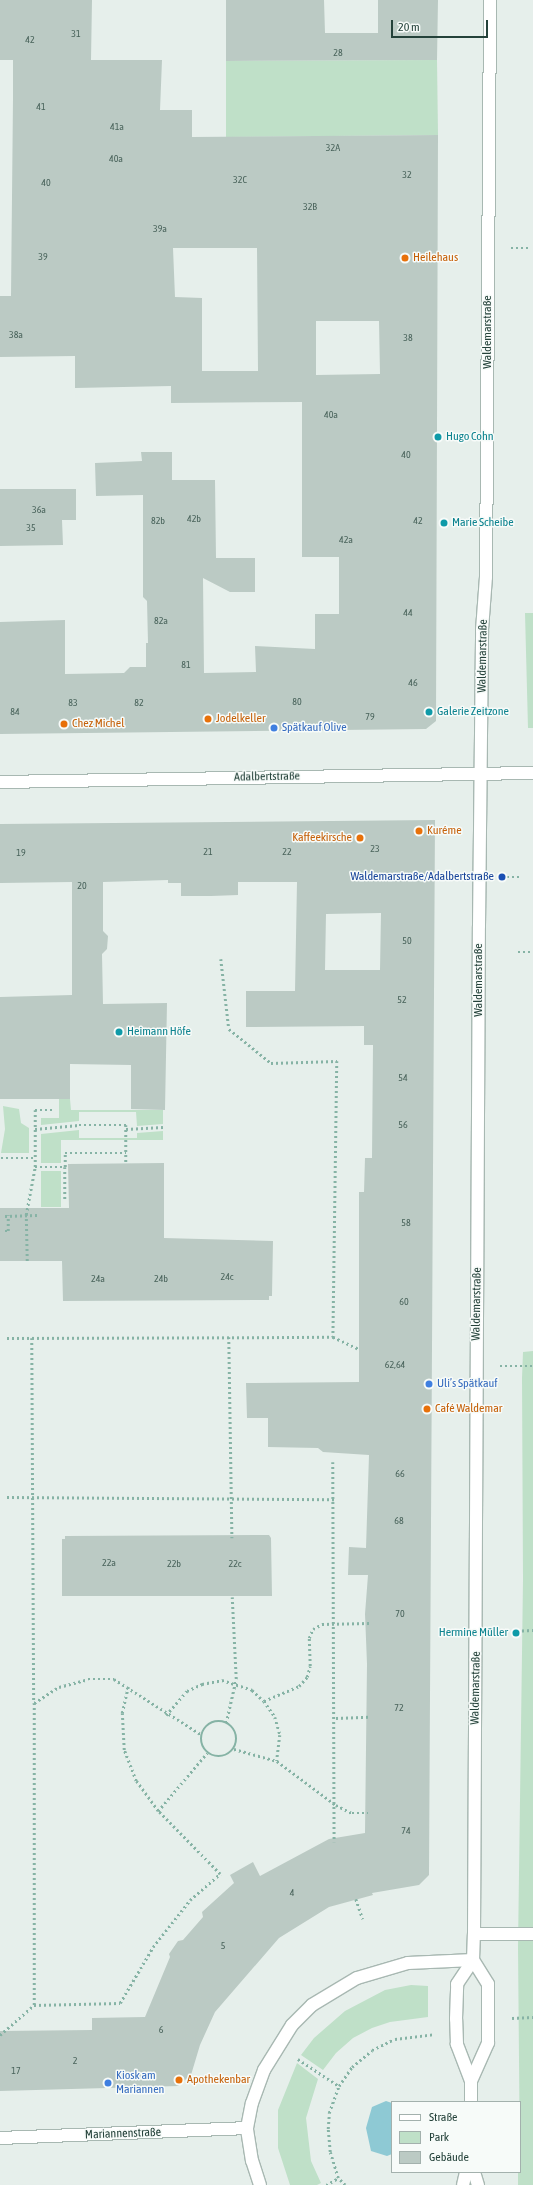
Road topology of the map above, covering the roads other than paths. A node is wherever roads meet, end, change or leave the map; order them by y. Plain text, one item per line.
1 (490, 0) edge
2 (533, 773) edge
3 (481, 774) junction
4 (0, 782) edge
5 (474, 1934) junction
6 (533, 1934) edge
7 (473, 1960) junction
8 (471, 2082) junction
9 (471, 2101) edge
10 (247, 2128) junction
11 (0, 2138) edge
12 (466, 2173) edge
13 (474, 2173) edge
14 (260, 2185) edge
15 (463, 2185) edge
16 (478, 2185) edge

1 - 3 street, Waldemarstraße
2 - 3 street, Adalbertstraße
3 - 4 street, Adalbertstraße
3 - 5 street, Waldemarstraße
5 - 6 street
5 - 7 street, Waldemarstraße
7 - 8 street
7 - 8 street
7 - 10 street
8 - 9 street
10 - 11 street, Mariannenstraße
10 - 14 street
12 - 15 street
13 - 16 street

